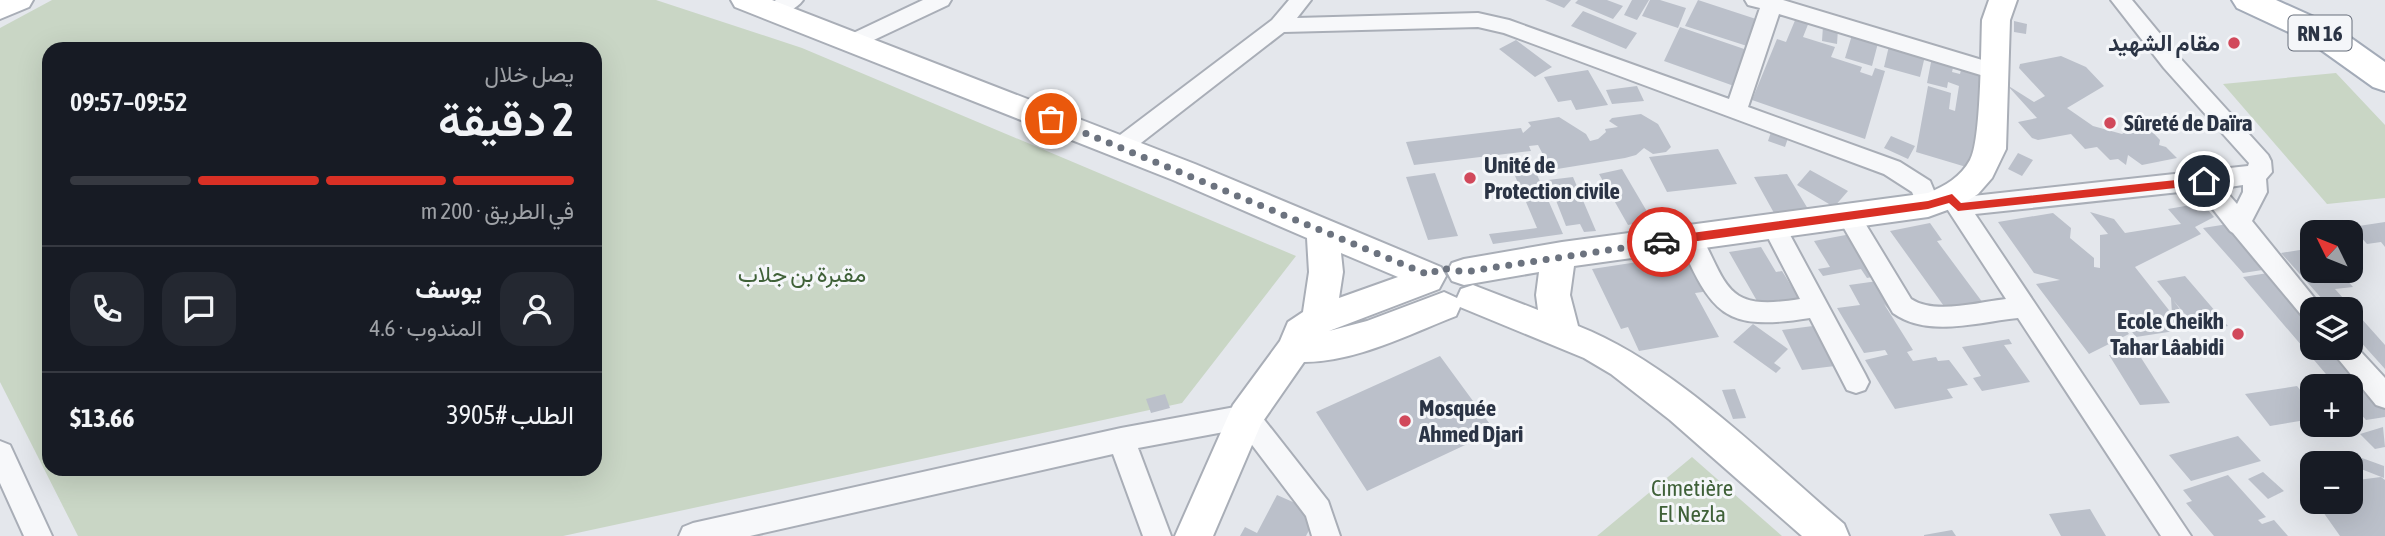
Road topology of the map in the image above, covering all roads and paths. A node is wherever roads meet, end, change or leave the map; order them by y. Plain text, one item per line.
1 (942, 0) edge
2 (1301, 0) edge
3 (2121, 0) edge
4 (2248, 0) edge
5 (2294, 0) edge
6 (2001, 1) edge
7 (1766, 2) edge
8 (770, 3) edge
9 (1279, 26) junction
10 (855, 41) junction
11 (2385, 56) edge
12 (1994, 71) junction
13 (2385, 79) edge
14 (1737, 110) junction
15 (1120, 147) junction
16 (2254, 175) junction
17 (2204, 181) junction
18 (1946, 203) junction
19 (1849, 216) junction
20 (2238, 225) junction
21 (1774, 226) junction
22 (1323, 230) junction
23 (1690, 238) junction
24 (1562, 255) junction
25 (1447, 287) junction
26 (2301, 297) edge
27 (1815, 307) junction
28 (2026, 307) junction
29 (1318, 319) junction
30 (1564, 335) junction
31 (1295, 347) junction
32 (2354, 360) edge
33 (1856, 382) dead end
34 (2385, 397) edge
35 (1245, 415) junction
36 (1121, 440) junction
37 (0, 453) edge
38 (775, 527) edge
39 (38, 536) edge
40 (693, 536) edge
41 (1157, 536) edge
42 (1194, 536) edge
43 (1326, 536) edge
44 (1830, 536) edge
45 (2177, 536) edge

1 - 10 street
2 - 9 street
3 - 16 street
4 - 13 main road, RN 16
5 - 11 main road, RN 16
6 - 12 main road
7 - 12 street
7 - 14 street
8 - 10 main road
9 - 14 street
9 - 15 street
10 - 15 main road
12 - 18 main road
14 - 18 street
15 - 22 main road
16 - 17 street
16 - 20 street
17 - 18 street
17 - 20 street
18 - 19 main road
18 - 28 street
19 - 21 main road
19 - 28 street
20 - 26 street
21 - 23 main road
21 - 27 street
22 - 25 main road
22 - 29 main road
23 - 24 main road
23 - 27 street
24 - 25 main road
24 - 30 main road
25 - 29 main road
25 - 30 main road
25 - 31 main road
27 - 33 street
28 - 45 street
29 - 31 main road
30 - 44 main road
31 - 35 main road
32 - 34 street
35 - 36 street
35 - 42 main road
35 - 43 street
36 - 38 street
36 - 41 street
37 - 39 street
38 - 40 street

